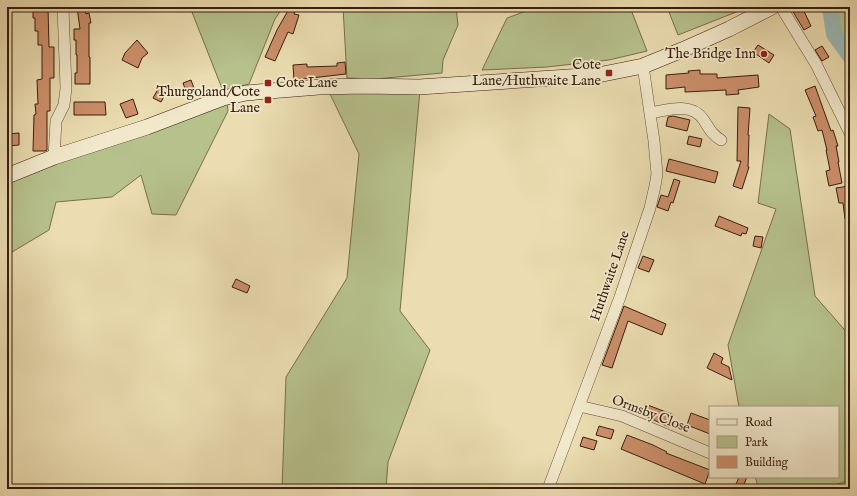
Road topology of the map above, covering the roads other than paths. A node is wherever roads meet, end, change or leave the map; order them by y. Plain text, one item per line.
1 (63, 7) edge
2 (772, 7) edge
3 (781, 7) edge
4 (643, 66) junction
5 (650, 113) junction
6 (850, 133) edge
7 (723, 142) dead end
8 (54, 157) junction
9 (8, 172) edge
10 (579, 406) junction
11 (709, 453) edge
12 (548, 489) edge

1 - 8 street
2 - 4 street
3 - 6 street
4 - 5 street, Huthwaite Lane
4 - 8 street
5 - 7 street
5 - 10 street, Huthwaite Lane
8 - 9 street
10 - 11 street, Ormsby Close
10 - 12 street, Huthwaite Lane

